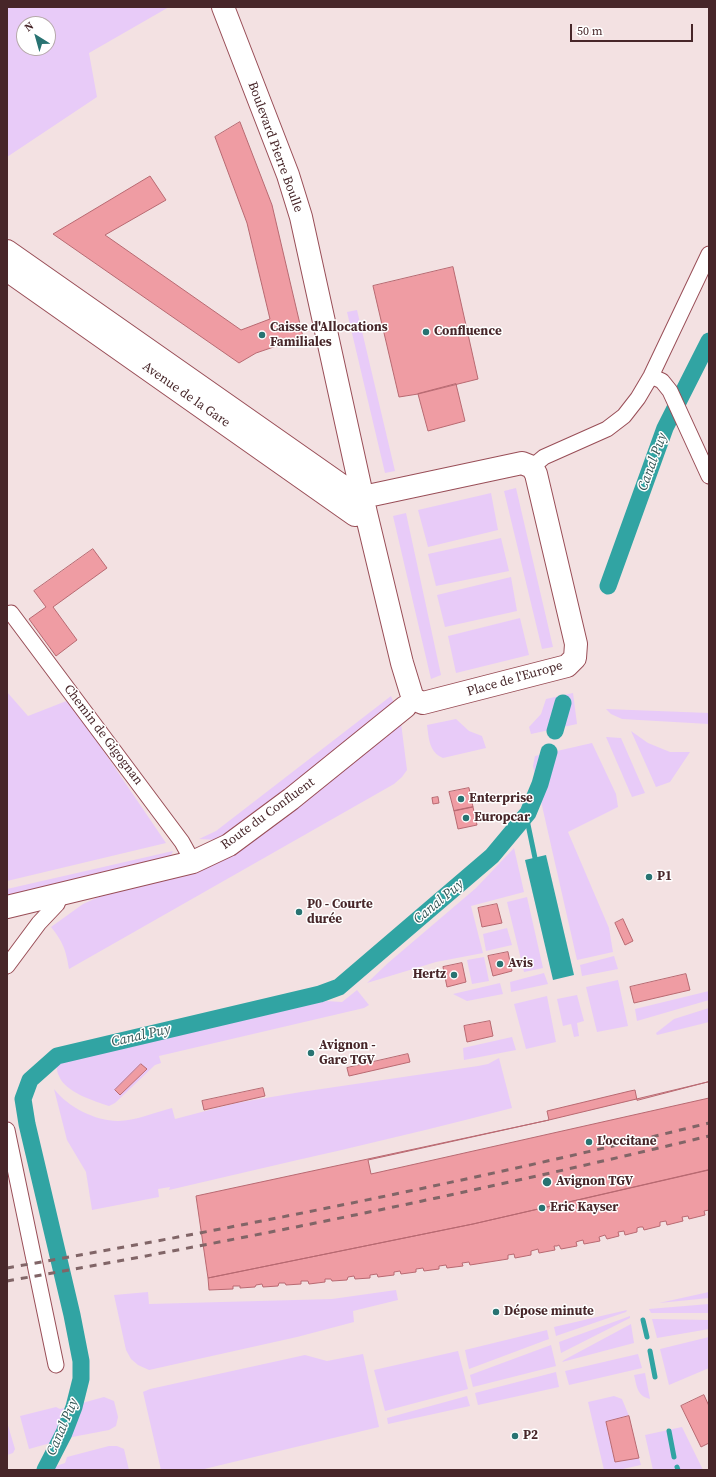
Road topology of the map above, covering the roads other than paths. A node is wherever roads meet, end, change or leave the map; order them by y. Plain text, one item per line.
1 (223, 7) edge
2 (7, 250) edge
3 (709, 254) edge
4 (7, 270) edge
5 (651, 376) junction
6 (353, 453) junction
7 (532, 467) junction
8 (328, 476) junction
9 (709, 476) edge
10 (365, 505) junction
11 (7, 614) edge
12 (409, 703) junction
13 (193, 862) junction
14 (61, 894) junction
15 (7, 907) edge
16 (7, 966) edge
17 (7, 1130) edge
18 (56, 1364) dead end

1 - 6 street, Boulevard Pierre Boulle
2 - 8 street, Avenue de la Gare
3 - 5 street
4 - 10 street, Avenue de la Gare
5 - 7 street
5 - 9 street
6 - 8 street
6 - 10 street, Boulevard Pierre Boulle
7 - 10 street
7 - 12 street, Place de l'Europe
8 - 10 street, Avenue de la Gare
10 - 12 street
11 - 13 street, Chemin de Gigognan
12 - 13 street, Route du Confluent
13 - 14 street, Route du Confluent
14 - 15 street, Route du Confluent
14 - 16 street
17 - 18 street

